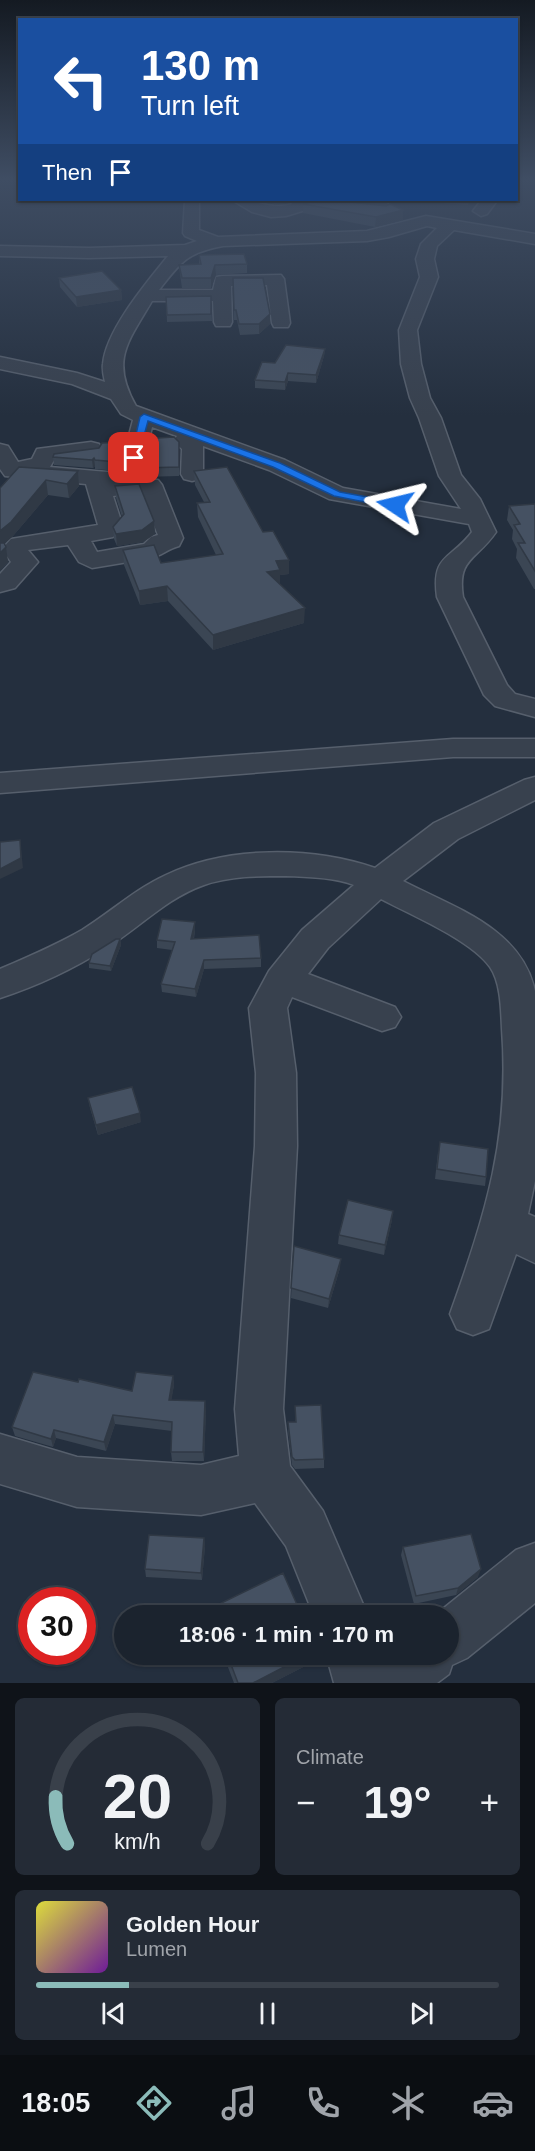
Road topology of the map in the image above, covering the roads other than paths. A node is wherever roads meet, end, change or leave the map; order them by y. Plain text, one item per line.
1 (175, 259) edge
2 (425, 259) edge
3 (223, 295) junction
4 (146, 296) junction
5 (223, 322) dead end
6 (281, 323) dead end
7 (1, 363) edge
8 (120, 395) junction
9 (144, 417) junction
10 (191, 439) junction
11 (156, 443) edge
12 (90, 449) edge
13 (0, 451) edge
14 (7, 474) edge
15 (192, 474) dead end
16 (98, 484) junction
17 (479, 519) junction
18 (75, 536) junction
19 (0, 584) edge
20 (535, 708) edge
21 (535, 748) edge
22 (0, 783) edge
23 (535, 787) edge
24 (378, 883) junction
25 (282, 981) junction
26 (0, 984) edge
27 (382, 1017) dead end
28 (528, 1135) edge
29 (519, 1234) edge
30 (473, 1314) dead end
31 (0, 1459) edge
32 (266, 1475) junction
33 (535, 1569) edge
34 (336, 1605) edge
35 (459, 1630) edge
36 (356, 1665) edge
37 (416, 1665) edge
38 (362, 1683) edge
39 (394, 1683) edge

1 - 4 street
2 - 17 street
3 - 4 street
3 - 5 street
3 - 6 street
4 - 8 street
7 - 8 street
8 - 9 street
9 - 10 street
9 - 16 street
10 - 11 street
10 - 15 street
10 - 17 street
12 - 14 street
13 - 14 street
14 - 16 street
16 - 18 street
16 - 18 street
17 - 20 street
18 - 19 street
21 - 22 street
23 - 24 street
24 - 25 street
24 - 26 street
24 - 28 street
25 - 27 street
25 - 32 street
28 - 29 street
29 - 30 street
31 - 32 street
32 - 34 street
33 - 35 street
36 - 38 street
37 - 39 street

